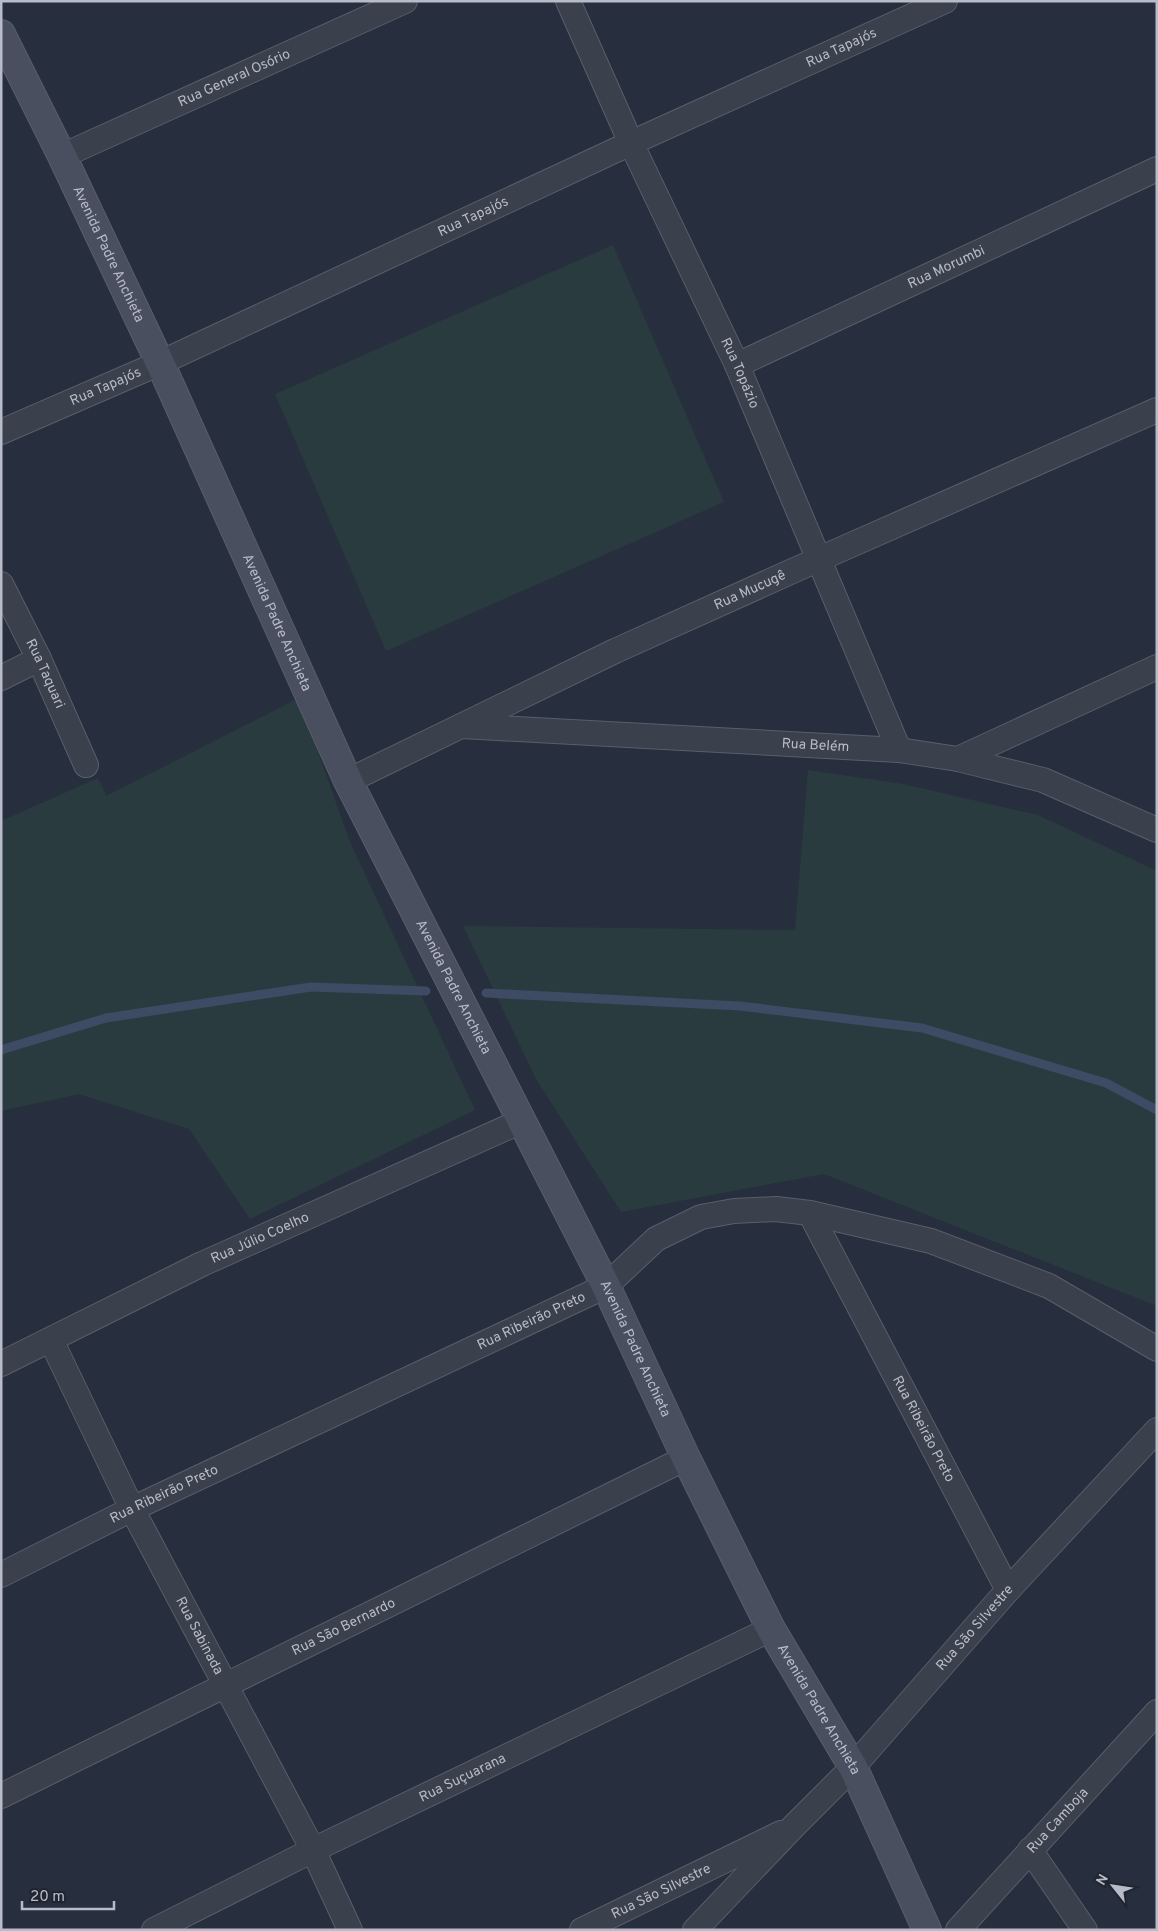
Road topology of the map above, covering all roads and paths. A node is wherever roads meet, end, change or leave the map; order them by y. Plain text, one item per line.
1 (406, 1) edge
2 (568, 1) edge
3 (944, 1) edge
4 (1, 34) edge
5 (631, 144) junction
6 (62, 156) junction
7 (1157, 169) edge
8 (160, 364) junction
9 (737, 365) junction
10 (1157, 410) edge
11 (1, 432) edge
12 (817, 560) junction
13 (1, 584) edge
14 (39, 659) junction
15 (1157, 667) edge
16 (1, 678) edge
17 (460, 726) junction
18 (899, 750) junction
19 (958, 758) junction
20 (86, 765) dead end
21 (348, 781) junction
22 (1157, 830) edge
23 (522, 1121) junction
24 (810, 1213) junction
25 (606, 1286) junction
26 (51, 1340) junction
27 (1157, 1349) edge
28 (1, 1364) edge
29 (1157, 1430) edge
30 (686, 1458) junction
31 (132, 1509) junction
32 (1, 1575) edge
33 (1008, 1590) junction
34 (771, 1629) junction
35 (224, 1685) junction
36 (1153, 1724) edge
37 (853, 1767) junction
38 (1, 1796) edge
39 (794, 1826) junction
40 (313, 1850) junction
41 (1030, 1850) junction
42 (154, 1930) edge
43 (350, 1930) edge
44 (582, 1930) edge
45 (695, 1930) edge
46 (927, 1930) edge
47 (958, 1930) edge
48 (1085, 1930) edge

1 - 6 street, Rua General Osório
2 - 5 street, Rua Topázio
3 - 5 street, Rua Tapajós
4 - 6 street, Avenida Padre Anchieta
5 - 8 street, Rua Tapajós
5 - 9 street, Rua Topázio
6 - 8 street, Avenida Padre Anchieta
7 - 9 street, Rua Morumbi
8 - 11 street, Rua Tapajós
8 - 21 street, Avenida Padre Anchieta
9 - 12 street, Rua Topázio
10 - 12 street, Rua Mucugê
12 - 17 street, Rua Mucugê
12 - 18 street, Rua Topázio
13 - 14 street, Rua Taquari
14 - 16 street
14 - 20 street, Rua Taquari
15 - 19 street
17 - 18 street, Rua Belém
17 - 21 street, Rua Mucugê
18 - 19 street, Rua Belém
19 - 22 street, Rua Belém
21 - 23 street, Avenida Padre Anchieta
23 - 25 street, Avenida Padre Anchieta
23 - 26 street, Rua Júlio Coelho
24 - 25 street, Rua Ribeirão Preto
24 - 27 street
24 - 33 street, Rua Ribeirão Preto
25 - 30 street, Avenida Padre Anchieta
25 - 31 street, Rua Ribeirão Preto
26 - 28 street, Rua Júlio Coelho
26 - 31 street, Rua Sabinada
29 - 33 street, Rua São Silvestre
30 - 34 street, Avenida Padre Anchieta
30 - 35 street, Rua São Bernardo
31 - 32 street, Rua Ribeirão Preto
31 - 35 street, Rua Sabinada
33 - 37 street, Rua São Silvestre
34 - 37 street, Avenida Padre Anchieta
34 - 40 street, Rua Suçuarana
35 - 38 street, Rua São Bernardo
35 - 40 street, Rua Sabinada
36 - 41 street, Rua Camboja
37 - 39 street, Rua São Silvestre
37 - 46 street, Avenida Padre Anchieta
39 - 44 street, Rua São Silvestre
39 - 45 street, Rua São Silvestre
40 - 42 street, Rua Suçuarana
40 - 43 street, Rua Sabinada
41 - 47 street, Rua Camboja
41 - 48 street

